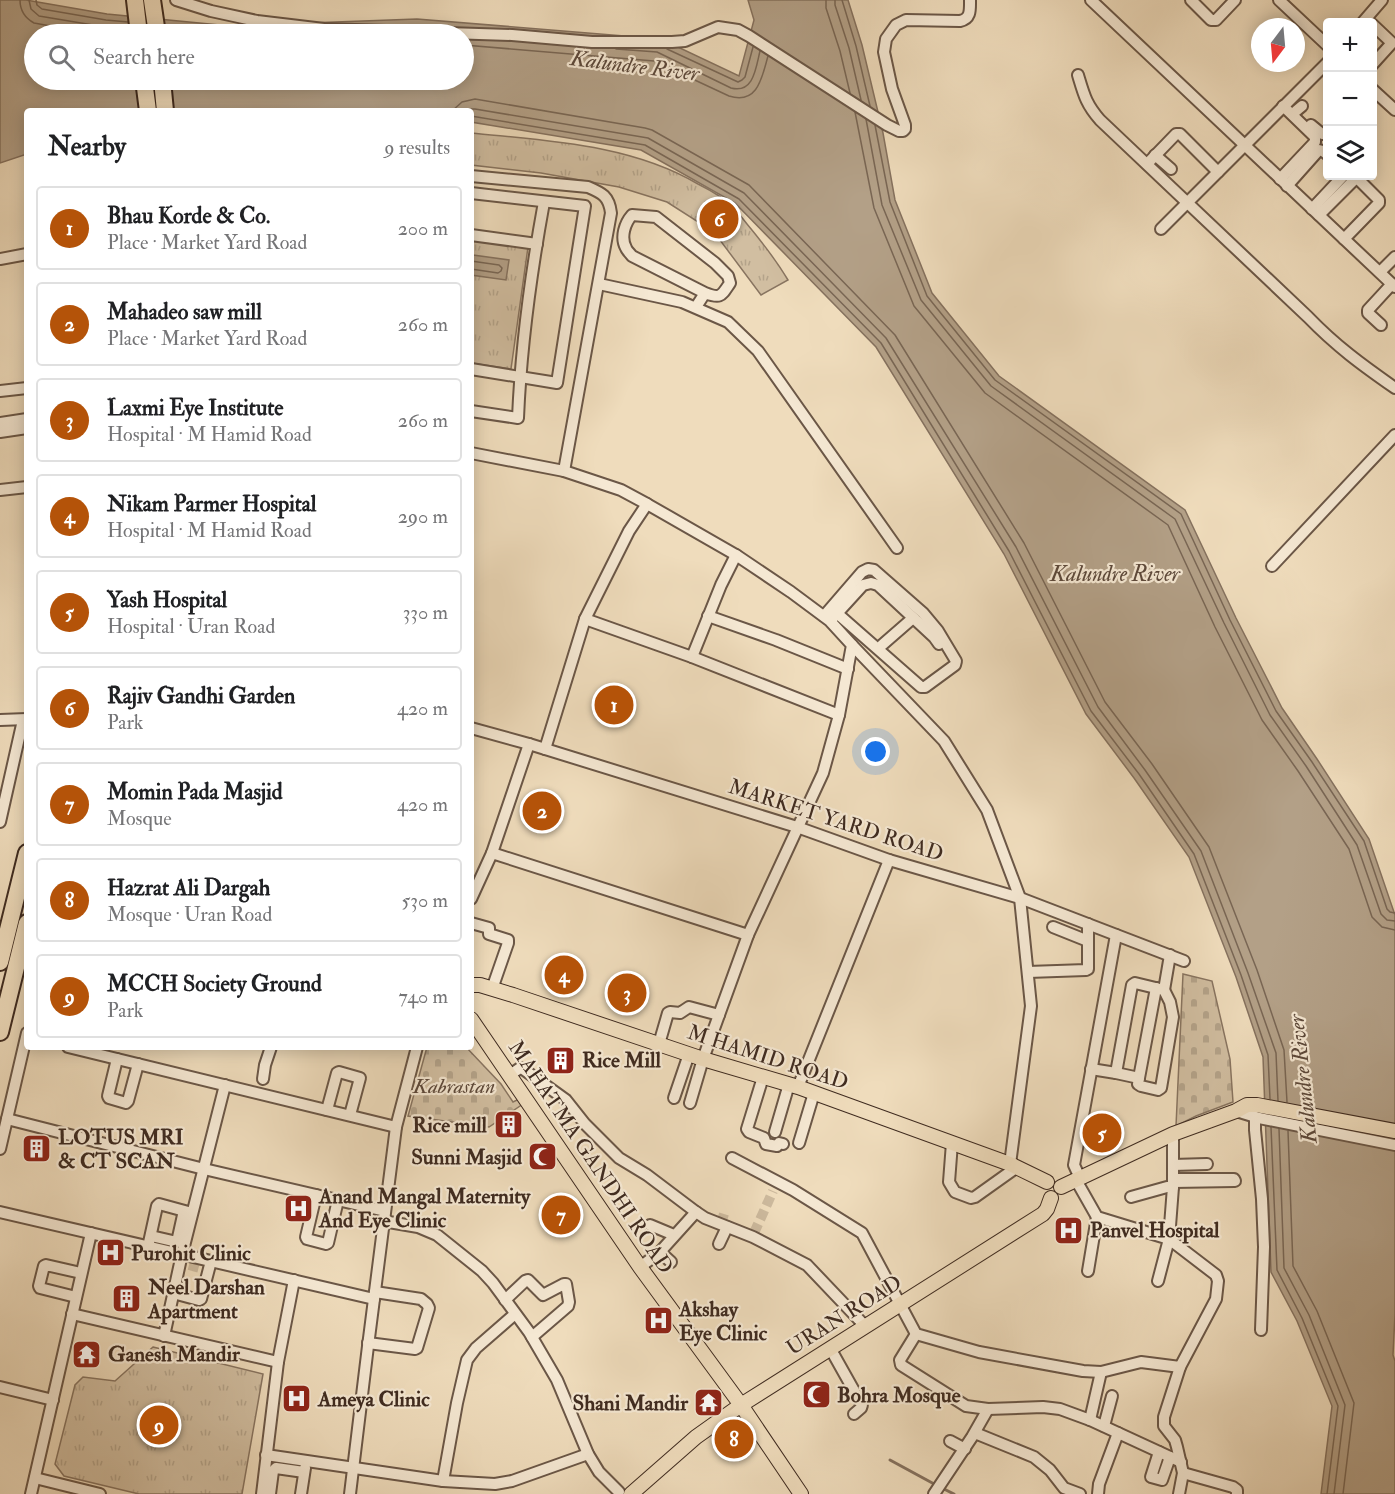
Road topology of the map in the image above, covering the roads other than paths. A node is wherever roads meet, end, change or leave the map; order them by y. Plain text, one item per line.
1 (176, 0) edge
2 (970, 0) edge
3 (1092, 0) edge
4 (1191, 0) edge
5 (1235, 0) edge
6 (1279, 0) edge
7 (1382, 0) edge
8 (153, 5) edge
9 (136, 6) edge
10 (1371, 18) edge
11 (138, 24) edge
12 (156, 24) edge
13 (282, 24) edge
14 (1377, 30) edge
15 (474, 34) edge
16 (1323, 41) edge
17 (1377, 60) edge
18 (1323, 67) edge
19 (1078, 75) dead end
20 (145, 90) edge
21 (163, 90) edge
22 (1377, 93) edge
23 (1285, 104) junction
24 (148, 108) edge
25 (165, 108) edge
26 (1395, 110) edge
27 (1323, 135) edge
28 (1244, 145) junction
29 (1323, 151) edge
30 (1155, 155) junction
31 (1147, 164) junction
32 (1171, 169) dead end
33 (1218, 172) junction
34 (474, 176) edge
35 (1340, 180) edge
36 (1284, 182) junction
37 (474, 193) edge
38 (544, 202) junction
39 (1187, 203) junction
40 (1316, 212) junction
41 (1200, 217) junction
42 (1171, 219) junction
43 (1161, 229) dead end
44 (474, 235) edge
45 (1344, 238) junction
46 (537, 244) junction
47 (24, 255) edge
48 (0, 259) edge
49 (1393, 262) edge
50 (1380, 273) junction
51 (599, 284) junction
52 (1394, 286) edge
53 (705, 293) junction
54 (696, 307) junction
55 (1381, 325) dead end
56 (474, 369) edge
57 (520, 377) junction
58 (24, 388) edge
59 (1395, 388) edge
60 (0, 391) edge
61 (474, 411) edge
62 (24, 419) edge
63 (0, 423) edge
64 (24, 428) edge
65 (0, 432) edge
66 (1395, 435) edge
67 (474, 454) edge
68 (564, 471) junction
69 (24, 487) edge
70 (0, 490) edge
71 (647, 504) junction
72 (897, 548) dead end
73 (736, 555) junction
74 (1272, 566) dead end
75 (831, 615) junction
76 (708, 616) junction
77 (913, 618) junction
78 (585, 619) junction
79 (855, 619) dead end
80 (852, 645) junction
81 (882, 645) junction
82 (692, 657) junction
83 (848, 669) junction
84 (839, 715) junction
85 (24, 719) edge
86 (0, 720) edge
87 (24, 723) edge
88 (474, 729) edge
89 (529, 744) junction
90 (545, 749) junction
91 (0, 818) edge
92 (797, 827) junction
93 (492, 853) junction
94 (889, 860) junction
95 (24, 864) edge
96 (474, 892) edge
97 (1020, 898) junction
98 (474, 924) edge
99 (1088, 924) junction
100 (1053, 927) dead end
101 (1116, 934) junction
102 (24, 935) edge
103 (748, 935) junction
104 (1088, 941) junction
105 (1170, 955) junction
106 (1184, 961) dead end
107 (0, 962) edge
108 (1028, 972) junction
109 (474, 985) edge
110 (492, 989) junction
111 (1160, 989) junction
112 (719, 1015) junction
113 (474, 1023) edge
114 (0, 1032) edge
115 (659, 1044) junction
116 (24, 1048) edge
117 (80, 1050) edge
118 (270, 1050) edge
119 (414, 1050) edge
120 (688, 1054) junction
121 (117, 1059) junction
122 (704, 1059) junction
123 (138, 1064) junction
124 (1091, 1069) junction
125 (1116, 1073) junction
126 (510, 1075) junction
127 (762, 1077) junction
128 (1138, 1078) junction
129 (262, 1079) dead end
130 (225, 1085) junction
131 (794, 1086) junction
132 (814, 1093) junction
133 (674, 1098) dead end
134 (690, 1103) dead end
135 (1257, 1113) junction
136 (7, 1119) junction
137 (396, 1127) junction
138 (1395, 1131) edge
139 (775, 1132) dead end
140 (1173, 1134) junction
141 (799, 1143) dead end
142 (952, 1143) junction
143 (783, 1144) dead end
144 (1395, 1145) edge
145 (0, 1149) edge
146 (732, 1158) dead end
147 (1207, 1164) dead end
148 (1173, 1165) junction
149 (1014, 1166) junction
150 (204, 1169) junction
151 (1078, 1179) junction
152 (1047, 1182) junction
153 (1173, 1183) junction
154 (1062, 1187) junction
155 (316, 1195) junction
156 (1131, 1197) dead end
157 (1052, 1198) junction
158 (339, 1200) junction
159 (0, 1212) edge
160 (696, 1212) junction
161 (188, 1214) junction
162 (384, 1216) junction
163 (1097, 1217) junction
164 (723, 1224) junction
165 (650, 1225) dead end
166 (91, 1233) junction
167 (674, 1235) junction
168 (1169, 1239) junction
169 (150, 1241) junction
170 (718, 1244) dead end
171 (660, 1252) junction
172 (182, 1258) junction
173 (671, 1262) dead end
174 (208, 1266) junction
175 (640, 1267) junction
176 (1088, 1271) dead end
177 (81, 1277) junction
178 (294, 1280) junction
179 (1158, 1281) dead end
180 (173, 1293) junction
181 (72, 1296) junction
182 (374, 1296) junction
183 (505, 1300) junction
184 (901, 1304) junction
185 (72, 1314) junction
186 (515, 1314) junction
187 (865, 1326) junction
188 (1261, 1330) dead end
189 (916, 1334) junction
190 (164, 1336) junction
191 (532, 1337) junction
192 (368, 1343) junction
193 (830, 1348) junction
194 (278, 1362) junction
195 (1180, 1368) junction
196 (1101, 1372) junction
197 (0, 1387) edge
198 (1112, 1396) dead end
199 (52, 1400) junction
200 (741, 1405) junction
201 (988, 1409) junction
202 (854, 1414) dead end
203 (1090, 1420) junction
204 (1104, 1426) junction
205 (975, 1433) junction
206 (1118, 1433) junction
207 (950, 1441) dead end
208 (964, 1449) junction
209 (1160, 1452) junction
210 (588, 1454) junction
211 (266, 1455) junction
212 (291, 1464) junction
213 (1178, 1464) junction
214 (305, 1467) junction
215 (354, 1469) junction
216 (35, 1478) junction
217 (443, 1481) junction
218 (267, 1486) edge
219 (938, 1488) edge
220 (31, 1494) edge
221 (100, 1494) edge
222 (301, 1494) edge
223 (350, 1494) edge
224 (624, 1494) edge
225 (801, 1494) edge
226 (1080, 1494) edge
227 (1098, 1494) edge
228 (1179, 1494) edge
229 (1240, 1494) edge

1 - 13 street
2 - 15 street
3 - 28 street
4 - 5 street
6 - 16 street
7 - 10 street
8 - 12 highway
9 - 11 highway
14 - 17 street
18 - 23 street
19 - 31 street
20 - 24 highway
21 - 25 highway
22 - 26 street
23 - 27 street
23 - 28 street
23 - 36 street
28 - 33 street
28 - 36 street
29 - 36 street
30 - 31 street
30 - 32 street
30 - 33 street
31 - 39 street
33 - 39 street
34 - 51 street
35 - 40 street
36 - 40 street
37 - 38 street
38 - 46 street
38 - 57 street
39 - 41 street
39 - 42 street
40 - 45 street
40 - 45 street
41 - 42 street
41 - 59 street
42 - 43 street
44 - 46 street
45 - 50 street
46 - 57 street
47 - 48 street
49 - 50 street
50 - 52 street
51 - 54 street
51 - 68 street
52 - 55 street
53 - 53 street
53 - 54 street
54 - 72 street
56 - 57 street
57 - 61 street
58 - 60 street
62 - 63 street
64 - 65 street
66 - 74 street
67 - 68 street
68 - 71 street
69 - 70 street
71 - 73 street
71 - 78 street
73 - 75 street
73 - 76 street
75 - 75 street
75 - 77 street
75 - 80 street
76 - 82 street
76 - 83 street
77 - 81 street
77 - 81 street
78 - 82 street
78 - 90 street
79 - 81 street
80 - 83 street
80 - 97 street
82 - 84 street
83 - 84 street
84 - 92 street
85 - 86 street
87 - 91 street
88 - 89 street, MARKET YARD ROAD
89 - 90 street, MARKET YARD ROAD
89 - 93 street
90 - 92 street, MARKET YARD ROAD
92 - 94 street, MARKET YARD ROAD
92 - 103 street
93 - 96 street
93 - 103 street
94 - 97 street, MARKET YARD ROAD
94 - 131 street
95 - 107 highway
97 - 99 street, MARKET YARD ROAD
97 - 108 street
98 - 110 street
99 - 101 street, MARKET YARD ROAD
99 - 104 street
100 - 104 street
101 - 105 street, MARKET YARD ROAD
101 - 124 street
102 - 114 highway
103 - 112 street
104 - 108 street
105 - 106 street, MARKET YARD ROAD
105 - 111 street
108 - 149 street
109 - 110 main road, M HAMID ROAD
110 - 115 main road, M HAMID ROAD
111 - 125 street
111 - 128 street
111 - 128 street
112 - 115 street
112 - 122 street
113 - 126 main road, MAHATMA GANDHI ROAD
115 - 120 main road, M HAMID ROAD
116 - 136 street
117 - 121 street
118 - 129 street
119 - 137 street
120 - 122 main road, M HAMID ROAD
120 - 133 street
121 - 123 street
121 - 123 street
122 - 127 main road, M HAMID ROAD
122 - 134 street
123 - 130 street
124 - 125 street
124 - 151 street
125 - 128 street
126 - 160 street
126 - 175 main road, MAHATMA GANDHI ROAD
127 - 131 main road, M HAMID ROAD
127 - 143 street
130 - 137 street
130 - 150 street
131 - 132 main road, M HAMID ROAD
131 - 139 street
132 - 141 street
132 - 142 main road, M HAMID ROAD
135 - 138 main road, URAN ROAD
135 - 140 main road, URAN ROAD
135 - 144 street, URAN ROAD
135 - 188 street
136 - 145 street
136 - 150 street
137 - 162 street
140 - 148 street
140 - 151 main road, URAN ROAD
142 - 149 main road, M HAMID ROAD
142 - 149 street
146 - 184 street
147 - 148 street
148 - 153 street
149 - 152 main road, M HAMID ROAD
150 - 155 street
150 - 161 street
151 - 154 main road, URAN ROAD
151 - 163 street
152 - 154 main road
152 - 157 main road
153 - 156 street
153 - 168 street
154 - 157 main road, URAN ROAD
155 - 158 street
155 - 158 street
157 - 184 main road, URAN ROAD
158 - 162 street
159 - 166 street
160 - 164 street
160 - 167 street
161 - 169 street
161 - 172 street
162 - 182 street
162 - 183 street
163 - 168 street
163 - 176 street
164 - 170 street
164 - 187 street
165 - 167 street
166 - 169 street
166 - 177 street
167 - 171 street
168 - 179 street
168 - 195 street
169 - 172 street
171 - 173 street
171 - 175 street
172 - 174 street
172 - 180 street
174 - 178 street
174 - 180 street
175 - 200 main road, MAHATMA GANDHI ROAD
177 - 181 street
177 - 181 street
178 - 182 street
178 - 194 street
180 - 190 street
181 - 185 street
182 - 192 street
182 - 192 street
183 - 186 street
183 - 191 street
184 - 187 main road, URAN ROAD
184 - 189 street
185 - 190 street
185 - 199 street
186 - 191 street
186 - 217 street
187 - 193 main road, URAN ROAD
189 - 196 street
189 - 201 street
190 - 194 street
191 - 210 street
192 - 215 street
193 - 200 main road, URAN ROAD
193 - 202 street
194 - 211 street
195 - 196 street
195 - 213 street
196 - 203 street
197 - 199 street
198 - 204 street
199 - 216 street
200 - 224 main road, URAN ROAD
200 - 225 main road, MAHATMA GANDHI ROAD
201 - 203 street
201 - 205 street
203 - 204 street
204 - 206 street
205 - 208 street
205 - 226 street
206 - 209 street
206 - 227 street
207 - 208 street
208 - 219 street
209 - 213 street
209 - 213 street
210 - 217 street
210 - 224 street
211 - 212 street
211 - 218 street
212 - 214 street
212 - 218 street
213 - 228 street
213 - 229 street
214 - 215 street
214 - 222 street
215 - 217 street
215 - 223 street
216 - 220 street
216 - 221 street

